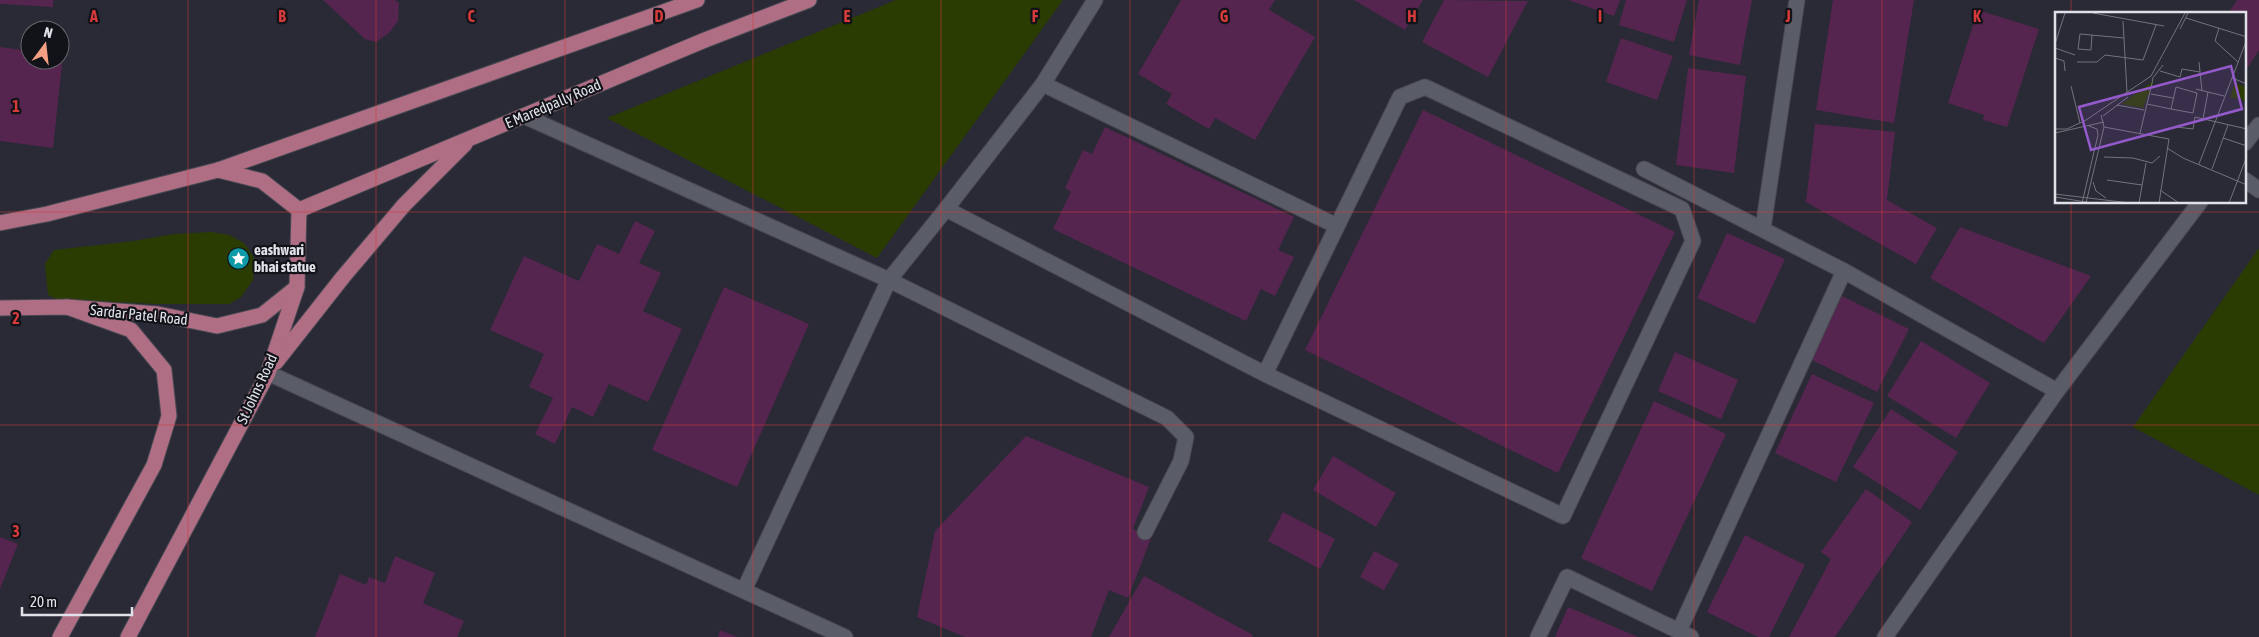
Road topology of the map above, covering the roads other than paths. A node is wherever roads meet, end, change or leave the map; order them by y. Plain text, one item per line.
1 (697, 0) edge
2 (809, 0) edge
3 (1095, 0) edge
4 (1797, 0) edge
5 (1043, 84) junction
6 (524, 116) junction
7 (2259, 125) edge
8 (472, 138) junction
9 (2246, 142) edge
10 (1644, 169) dead end
11 (218, 170) junction
12 (2246, 181) edge
13 (2259, 190) edge
14 (2198, 204) edge
15 (946, 209) junction
16 (299, 210) junction
17 (0, 223) edge
18 (1337, 226) junction
19 (1763, 228) junction
20 (1844, 270) junction
21 (889, 280) junction
22 (297, 287) junction
23 (0, 308) edge
24 (67, 308) junction
25 (268, 373) junction
26 (1265, 374) junction
27 (2057, 391) junction
28 (1145, 532) dead end
29 (744, 590) junction
30 (1685, 634) edge
31 (60, 637) edge
32 (128, 637) edge
33 (846, 637) edge
34 (1538, 637) edge
35 (1885, 637) edge

1 - 11 main road
2 - 6 main road, E Maredpally Road
3 - 5 street
4 - 19 street
5 - 15 street
5 - 18 street
6 - 8 main road, E Maredpally Road
6 - 21 street
7 - 9 street
8 - 16 main road, E Maredpally Road
8 - 25 main road
10 - 19 street
11 - 16 main road
11 - 17 main road
12 - 13 street
14 - 27 street
15 - 21 street
15 - 26 street
16 - 22 main road, St Johns Road
18 - 26 street
18 - 26 street
19 - 20 street
20 - 27 street
20 - 30 street
21 - 28 street
21 - 29 street
22 - 24 main road, Sardar Patel Road
22 - 25 main road, St Johns Road
23 - 24 main road, Sardar Patel Road
24 - 31 main road
25 - 29 street
25 - 32 main road, St Johns Road
27 - 35 street
29 - 33 street
30 - 34 street

